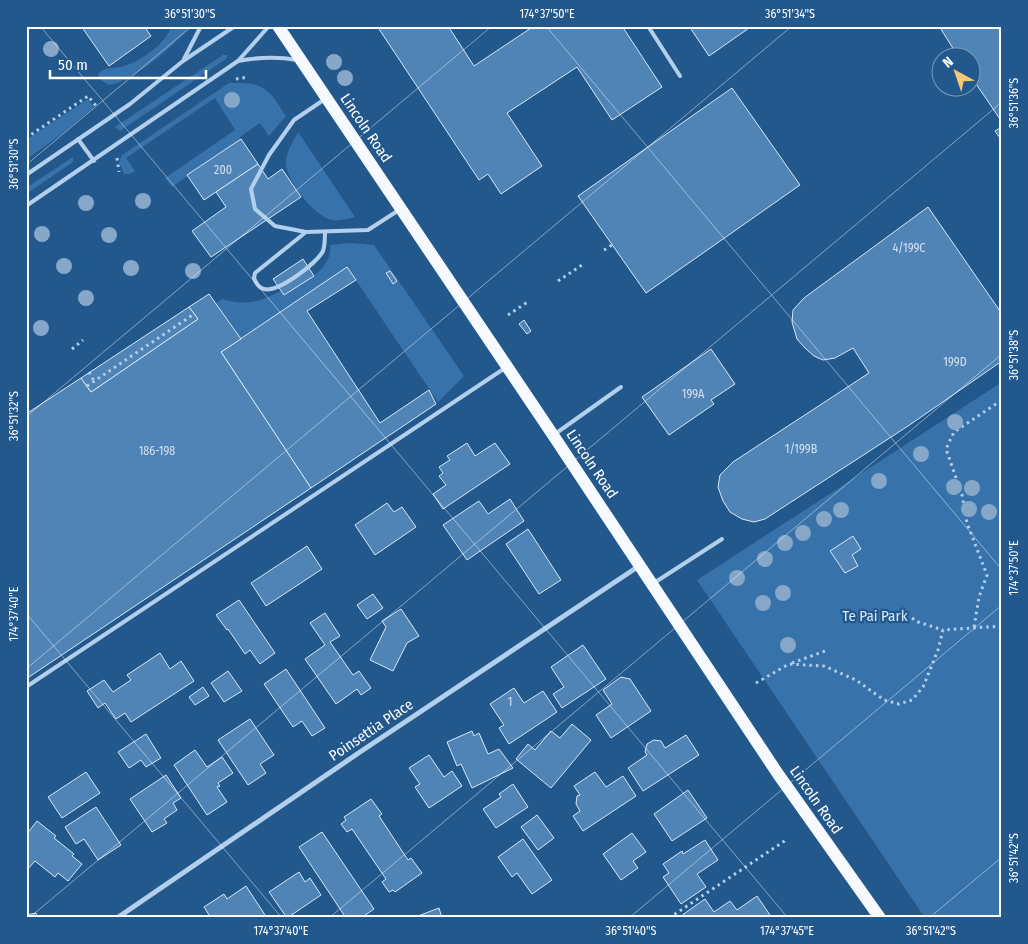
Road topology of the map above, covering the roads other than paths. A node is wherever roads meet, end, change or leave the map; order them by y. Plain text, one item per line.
1 (201, 26) edge
2 (235, 26) edge
3 (269, 26) edge
4 (278, 26) edge
5 (648, 26) edge
6 (183, 61) junction
7 (301, 61) junction
8 (238, 62) junction
9 (680, 76) dead end
10 (326, 98) junction
11 (78, 139) junction
12 (94, 161) junction
13 (26, 175) edge
14 (26, 206) edge
15 (401, 209) junction
16 (306, 232) junction
17 (324, 232) junction
18 (507, 366) junction
19 (621, 387) dead end
20 (554, 435) junction
21 (722, 539) dead end
22 (640, 565) junction
23 (652, 584) junction
24 (26, 687) edge
25 (117, 918) edge
26 (880, 918) edge

1 - 6 lane
2 - 6 lane
3 - 8 lane
4 - 7 main road, Lincoln Road
5 - 9 lane
6 - 11 lane
7 - 8 lane
7 - 10 main road, Lincoln Road
8 - 12 lane
10 - 15 main road, Lincoln Road
10 - 16 lane
11 - 12 lane
11 - 13 lane
12 - 14 lane
15 - 17 lane
15 - 18 main road, Lincoln Road
16 - 17 lane
16 - 17 lane
18 - 20 main road, Lincoln Road
18 - 24 lane
19 - 20 lane
20 - 22 main road, Lincoln Road
21 - 23 lane
22 - 23 main road, Lincoln Road
22 - 25 street, Poinsettia Place
23 - 26 main road, Lincoln Road

